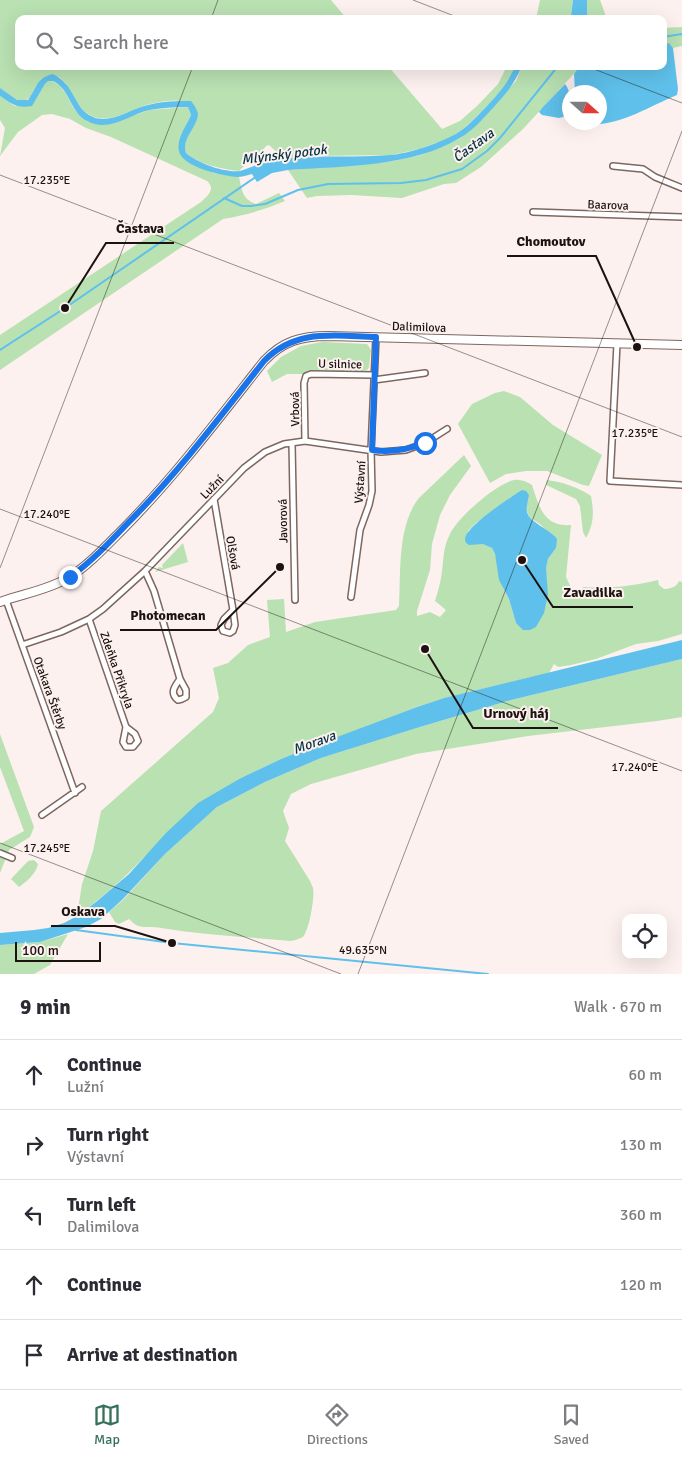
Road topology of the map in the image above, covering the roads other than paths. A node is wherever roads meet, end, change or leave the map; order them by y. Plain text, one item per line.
1 (614, 166) dead end
2 (682, 188) edge
3 (533, 212) dead end
4 (682, 218) edge
5 (376, 337) junction
6 (617, 344) junction
7 (682, 346) edge
8 (425, 373) dead end
9 (306, 376) joint
10 (374, 378) junction
11 (447, 429) dead end
12 (305, 441) junction
13 (292, 443) junction
14 (372, 450) junction
15 (682, 485) edge
16 (214, 499) junction
17 (145, 571) junction
18 (351, 597) dead end
19 (295, 600) dead end
20 (3, 601) edge
21 (233, 610) dead end
22 (89, 619) junction
23 (22, 645) junction
24 (180, 679) dead end
25 (126, 727) dead end
26 (82, 787) dead end
27 (74, 793) junction
28 (42, 815) dead end
29 (0, 853) edge
30 (12, 858) dead end

1 - 2 street
3 - 4 street, Baarova
5 - 6 main road, Dalimilova
5 - 10 street, Výstavní
5 - 20 main road, Dalimilova
6 - 7 main road, Dalimilova
6 - 15 street
8 - 10 street, U silnice
9 - 10 street, U silnice
9 - 12 street, Vrbová
10 - 14 street, Výstavní
11 - 14 street, Lužní
12 - 13 street, Lužní
12 - 14 street, Lužní
13 - 16 street, Lužní
13 - 19 street, Javorová
14 - 18 street, Výstavní
16 - 17 street, Lužní
16 - 21 street, Olšová
17 - 22 street, Lužní
17 - 24 street
20 - 23 street, Otakara Štěrby
22 - 23 street, Lužní
22 - 25 street, Zdeňka Přikryla
23 - 27 street, Otakara Štěrby
26 - 27 street
27 - 28 street
29 - 30 street

